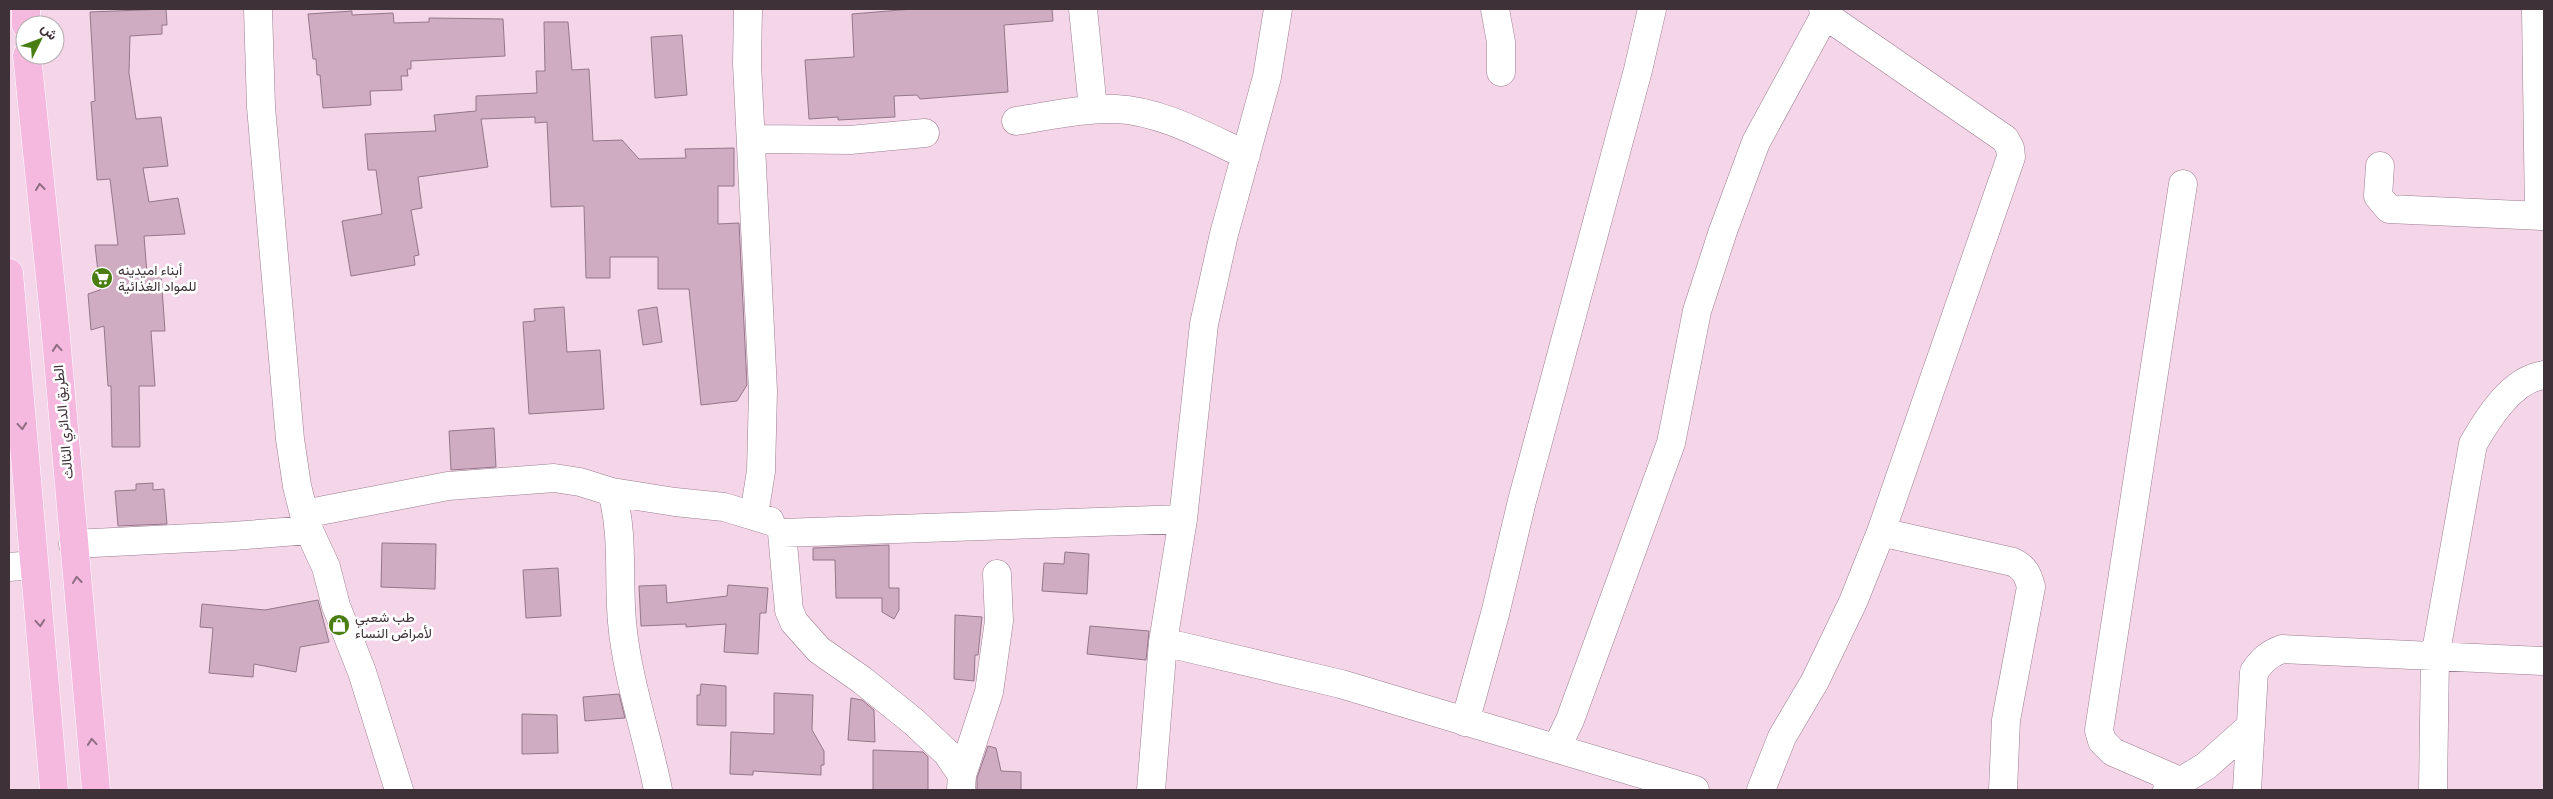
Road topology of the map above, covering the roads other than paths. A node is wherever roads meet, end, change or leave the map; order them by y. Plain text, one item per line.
1 (258, 9) edge
2 (748, 9) edge
3 (1083, 9) edge
4 (1278, 9) edge
5 (1495, 9) edge
6 (1652, 9) edge
7 (2536, 9) edge
8 (1824, 12) edge
9 (28, 65) edge
10 (1501, 72) dead end
11 (1093, 109) junction
12 (1016, 120) dead end
13 (924, 133) dead end
14 (752, 139) junction
15 (1246, 155) junction
16 (2380, 166) dead end
17 (2184, 184) dead end
18 (2541, 216) edge
19 (9, 273) edge
20 (2544, 375) edge
21 (14, 388) edge
22 (612, 492) junction
23 (754, 515) junction
24 (1183, 519) junction
25 (306, 522) junction
26 (1881, 532) junction
27 (782, 533) junction
28 (73, 544) junction
29 (22, 566) edge
30 (997, 574) dead end
31 (1163, 642) junction
32 (2435, 657) junction
33 (2544, 661) edge
34 (1465, 722) junction
35 (2252, 726) junction
36 (1558, 748) junction
37 (1618, 780) edge
38 (961, 783) edge
39 (2174, 786) edge
40 (54, 790) edge
41 (96, 790) edge
42 (399, 790) edge
43 (658, 790) edge
44 (1151, 790) edge
45 (1695, 790) edge
46 (1761, 790) edge
47 (2003, 790) edge
48 (2248, 790) edge
49 (2433, 790) edge

1 - 25 street
2 - 14 street
3 - 11 street
4 - 15 street
5 - 10 street
6 - 34 street
7 - 18 street
8 - 26 street
8 - 36 street
28 -> 9 main road, الطريق الدائري الثالث
11 - 12 street
11 - 15 street
13 - 14 street
14 - 23 street
15 - 24 street
16 - 18 street
17 - 39 street
19 - 21 main road
20 - 32 street
21 -> 29 main road
22 - 23 street
22 - 25 street
22 - 43 street
23 - 27 street
24 - 27 street
24 - 31 street
25 - 28 street
25 - 42 street
26 - 46 street
26 - 47 street
27 - 38 street
41 -> 28 main road, الطريق الدائري الثالث
29 -> 40 main road
30 - 38 street
31 - 34 street
31 - 44 street
32 - 33 street
32 - 35 street
32 - 49 street
34 - 36 street
35 - 39 street
35 - 48 street
36 - 37 street
37 - 45 street

